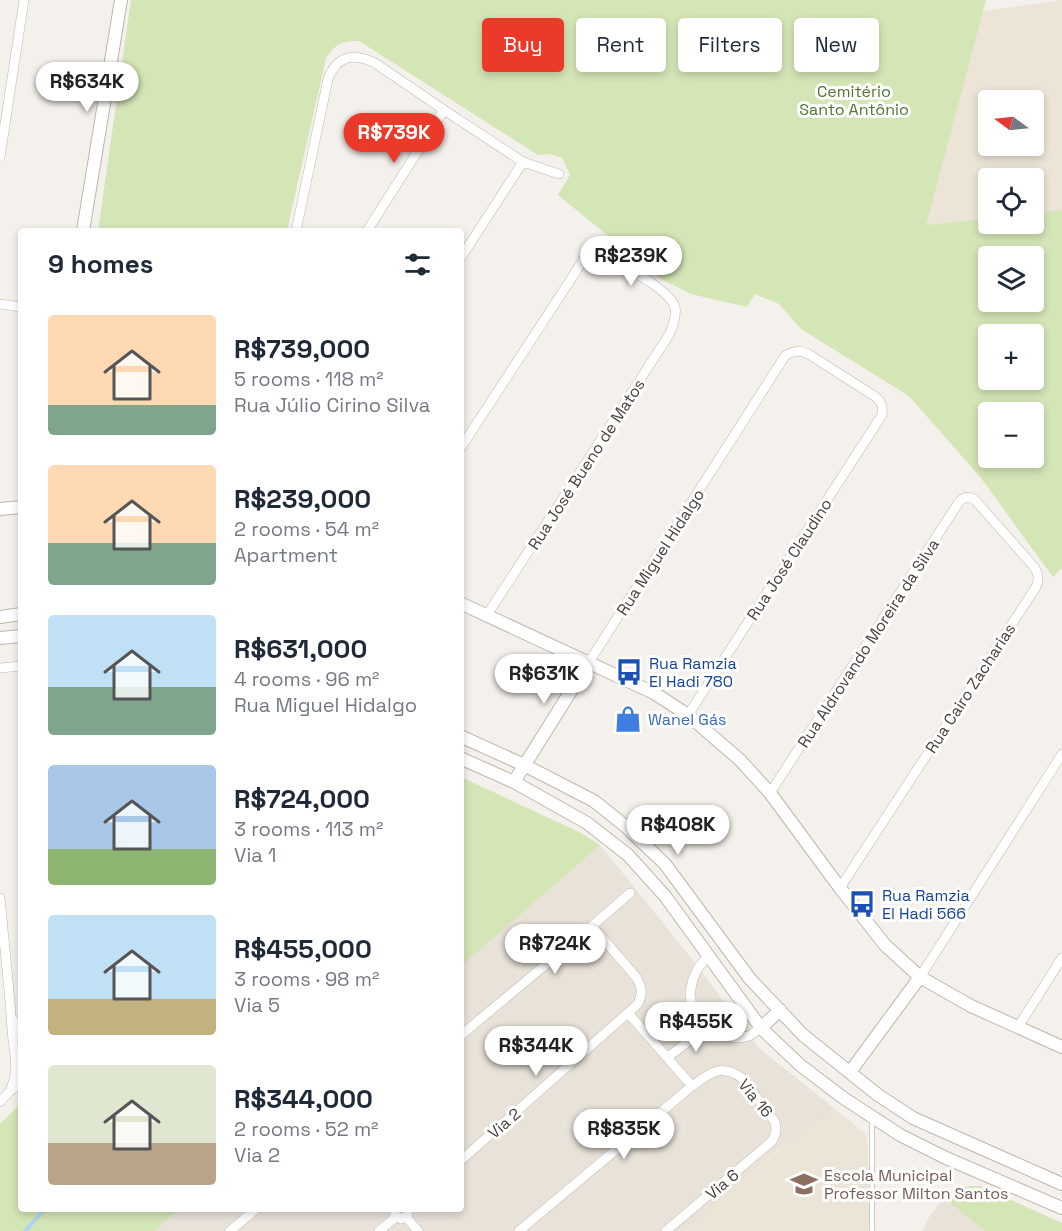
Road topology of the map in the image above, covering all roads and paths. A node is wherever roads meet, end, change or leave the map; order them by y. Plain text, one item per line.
1 (24, 0) edge
2 (121, 0) edge
3 (444, 110) junction
4 (0, 157) edge
5 (523, 162) junction
6 (559, 174) dead end
7 (83, 228) edge
8 (297, 228) edge
9 (369, 228) edge
10 (464, 253) edge
11 (0, 304) edge
12 (18, 307) edge
13 (803, 351) joint
14 (464, 443) edge
15 (969, 497) joint
16 (18, 507) edge
17 (0, 509) edge
18 (464, 605) edge
19 (18, 614) edge
20 (488, 615) junction
21 (0, 616) edge
22 (18, 636) edge
23 (0, 638) edge
24 (589, 662) junction
25 (18, 666) edge
26 (0, 668) edge
27 (688, 715) junction
28 (464, 738) edge
29 (1062, 754) edge
30 (464, 760) edge
31 (524, 765) junction
32 (514, 782) junction
33 (770, 793) junction
34 (840, 888) junction
35 (630, 892) dead end
36 (0, 898) edge
37 (592, 926) junction
38 (708, 957) junction
39 (1062, 958) edge
40 (920, 977) junction
41 (750, 979) junction
42 (692, 1007) junction
43 (780, 1010) junction
44 (629, 1014) junction
45 (11, 1015) junction
46 (1018, 1027) junction
47 (707, 1028) junction
48 (761, 1028) junction
49 (18, 1030) edge
50 (464, 1033) edge
51 (651, 1038) junction
52 (1062, 1047) edge
53 (668, 1057) junction
54 (18, 1062) edge
55 (18, 1069) edge
56 (850, 1072) junction
57 (18, 1086) edge
58 (692, 1086) junction
59 (10, 1091) junction
60 (0, 1102) edge
61 (872, 1117) junction
62 (776, 1134) joint
63 (464, 1158) edge
64 (1062, 1184) edge
65 (1062, 1208) edge
66 (252, 1212) edge
67 (401, 1213) edge
68 (230, 1231) edge
69 (379, 1231) edge
70 (418, 1231) edge
71 (519, 1231) edge
72 (666, 1231) edge
73 (872, 1231) edge

1 - 4 street
2 - 7 street
3 - 5 street
3 - 8 street
3 - 9 street
5 - 6 street
5 - 10 street
11 - 12 street
13 - 24 street, Rua Miguel Hidalgo
13 - 27 street, Rua José Claudino
14 - 20 street, Rua José Bueno de Matos
15 - 33 street, Rua Aldrovando Moreira da Silva
15 - 34 street, Rua Cairo Zacharias
16 - 17 street
18 - 20 street
19 - 21 street
20 - 24 street
22 - 23 street
24 - 27 street
24 - 31 street, Rua Miguel Hidalgo
25 - 26 street
27 - 33 street
28 - 31 street
29 - 40 street
30 - 32 street
31 - 32 street, Rua Miguel Hidalgo
31 - 41 street
32 - 38 street
33 - 34 street
34 - 40 street
35 - 37 street
36 - 45 street
37 - 44 street
37 - 50 street
38 - 41 street
38 - 42 street
38 - 48 street
39 - 46 street
40 - 46 street
40 - 56 street
41 - 43 street
42 - 47 street
42 - 51 street
43 - 48 street
43 - 56 street
44 - 51 street
44 - 63 street, Via 2
45 - 49 street
45 - 54 street
46 - 52 street
47 - 48 street
47 - 53 street
48 - 61 street
51 - 53 street
53 - 58 street
55 - 59 street
56 - 64 street
57 - 59 street
58 - 62 street, Via 16
58 - 71 street
59 - 60 street
61 - 65 street
61 - 73 lane
62 - 72 street, Via 6
66 - 68 street
67 - 69 street
67 - 70 street

